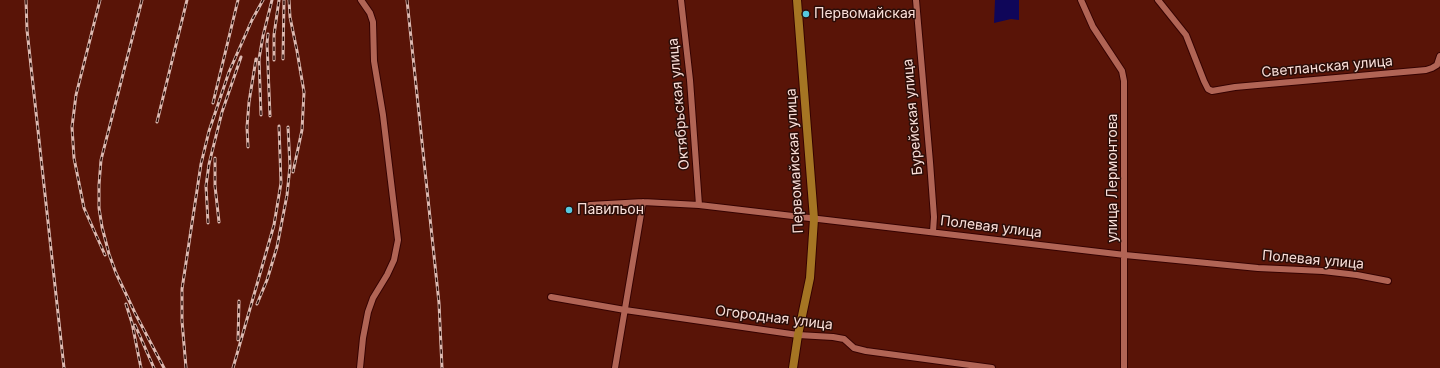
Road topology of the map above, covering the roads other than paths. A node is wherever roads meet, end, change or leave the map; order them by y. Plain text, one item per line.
1 (361, 0) edge
2 (681, 0) edge
3 (797, 0) edge
4 (916, 0) edge
5 (1080, 0) edge
6 (1158, 0) edge
7 (1440, 56) edge
8 (643, 202) junction
9 (590, 205) dead end
10 (699, 205) junction
11 (814, 219) junction
12 (933, 232) junction
13 (1125, 254) junction
14 (1388, 281) dead end
15 (551, 297) dead end
16 (625, 310) junction
17 (798, 335) junction
18 (360, 368) edge
19 (614, 368) edge
20 (793, 368) edge
21 (992, 368) edge
22 (1124, 368) edge

1 - 18 street
2 - 10 street, Октябрьская улица
3 - 11 main road, Первомайская улица
4 - 12 street, Бурейская улица
5 - 13 street, улица Лермонтова
6 - 7 street, Светланская улица
8 - 9 street, Полевая улица
8 - 10 street, Полевая улица
8 - 16 street
10 - 11 street, Полевая улица
11 - 12 street, Полевая улица
11 - 17 main road, Первомайская улица
12 - 13 street, Полевая улица
13 - 14 street, Полевая улица
13 - 22 street, улица Лермонтова
15 - 16 street, Огородная улица
16 - 17 street, Огородная улица
16 - 19 street
17 - 20 main road, Первомайская улица
17 - 21 street, Огородная улица

